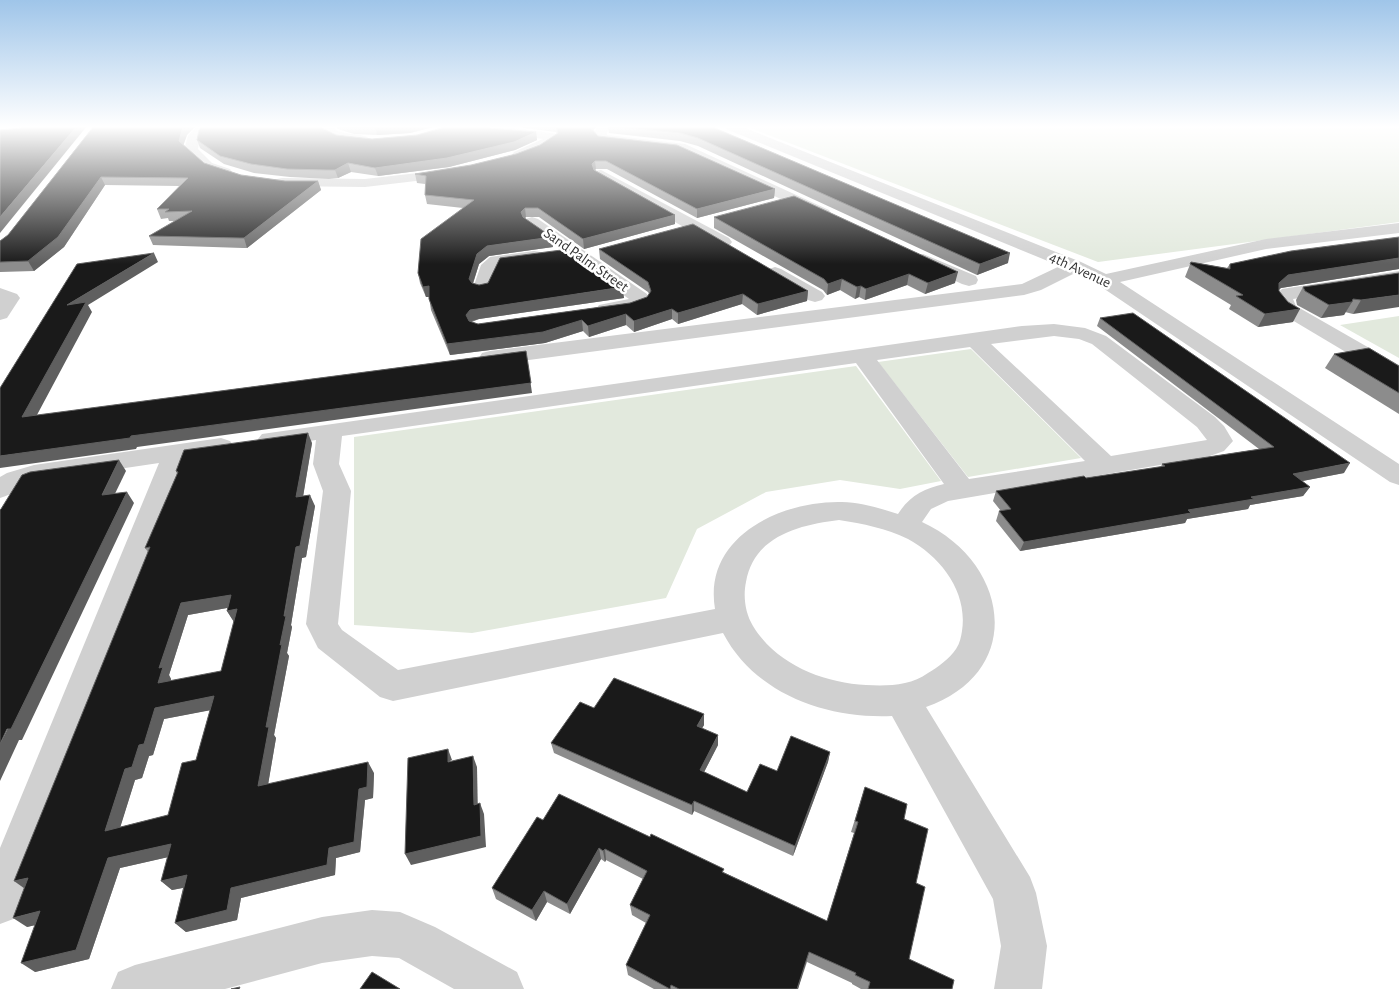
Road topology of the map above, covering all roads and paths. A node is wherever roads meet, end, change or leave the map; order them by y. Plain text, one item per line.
1 (224, 172) edge
2 (454, 172) edge
3 (736, 172) edge
4 (844, 172) edge
5 (601, 174) edge
6 (236, 176) edge
7 (271, 181) edge
8 (792, 199) junction
9 (765, 206) edge
10 (836, 219) edge
11 (713, 221) edge
12 (532, 222) edge
13 (695, 226) junction
14 (1399, 228) edge
15 (676, 231) edge
16 (738, 251) edge
17 (907, 251) edge
18 (600, 252) edge
19 (577, 254) junction
20 (764, 266) edge
21 (1075, 266) junction
22 (1399, 277) edge
23 (970, 280) dead end
24 (1104, 280) junction
25 (482, 288) edge
26 (0, 294) edge
27 (815, 296) dead end
28 (583, 312) edge
29 (0, 314) edge
30 (974, 340) junction
31 (862, 356) junction
32 (472, 360) edge
33 (1399, 374) edge
34 (330, 431) junction
35 (176, 452) junction
36 (1105, 465) junction
37 (1399, 476) edge
38 (0, 489) edge
39 (962, 489) junction
40 (906, 526) junction
41 (733, 618) junction
42 (902, 699) junction
43 (0, 902) edge
44 (135, 989) edge
45 (500, 989) edge
46 (1018, 989) edge

1 - 6 street
2 - 7 street
3 - 8 street
4 - 21 street, 4th Avenue
5 - 13 street
8 - 9 street
8 - 10 street
11 - 13 street
12 - 19 street, Sand Palm Street
13 - 15 street
13 - 16 street
14 - 24 street
17 - 23 street
18 - 19 street
19 - 25 street
19 - 28 street, Sand Palm Street
20 - 27 street
21 - 24 street, 4th Avenue
21 - 32 street
22 - 33 street
24 - 37 street, 4th Avenue
26 - 29 street
30 - 31 street
30 - 36 street
30 - 36 street
31 - 34 street
31 - 39 street
34 - 35 street
34 - 41 street
35 - 38 street
35 - 43 street
36 - 39 street
39 - 40 street
40 - 41 street
40 - 42 street
41 - 42 street
42 - 46 street
44 - 45 street

